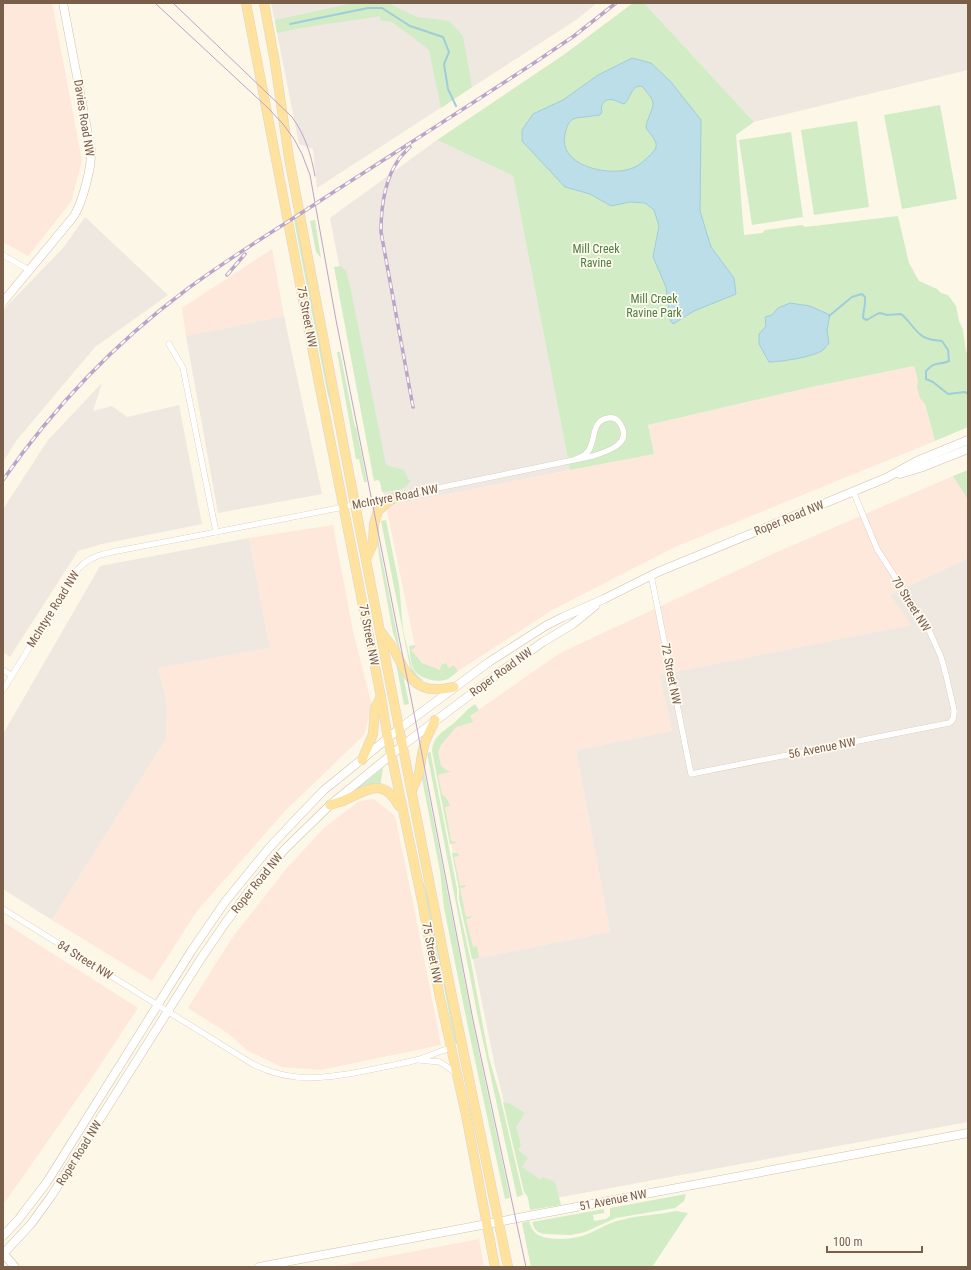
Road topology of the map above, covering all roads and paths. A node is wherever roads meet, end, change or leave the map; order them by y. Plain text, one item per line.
1 (64, 3) edge
2 (246, 3) edge
3 (264, 3) edge
4 (3, 255) edge
5 (29, 270) junction
6 (3, 302) edge
7 (168, 344) dead end
8 (968, 440) edge
9 (968, 449) edge
10 (573, 460) junction
11 (886, 478) junction
12 (854, 491) junction
13 (397, 496) junction
14 (355, 504) junction
15 (344, 507) junction
16 (216, 532) junction
17 (366, 559) junction
18 (652, 575) junction
19 (604, 599) junction
20 (380, 631) junction
21 (3, 670) edge
22 (11, 675) junction
23 (454, 687) junction
24 (3, 690) edge
25 (381, 697) junction
26 (435, 720) junction
27 (952, 721) joint
28 (399, 729) junction
29 (388, 739) junction
30 (402, 746) junction
31 (391, 754) junction
32 (362, 760) junction
33 (691, 774) joint
34 (412, 790) junction
35 (330, 805) junction
36 (404, 814) junction
37 (3, 908) edge
38 (158, 1005) junction
39 (167, 1011) junction
40 (451, 1048) junction
41 (464, 1054) junction
42 (417, 1060) junction
43 (456, 1073) junction
44 (968, 1134) edge
45 (499, 1222) junction
46 (487, 1224) junction
47 (3, 1236) edge
48 (3, 1253) edge
49 (15, 1267) edge
50 (259, 1267) edge
51 (495, 1267) edge
52 (508, 1267) edge

1 - 5 main road, Davies Road NW
2 - 15 main road, 75 Street NW
3 - 14 main road, 75 Street NW
4 - 5 street
5 - 6 main road, Davies Road NW
7 - 16 street
8 - 11 main road, Roper Road NW
9 - 11 main road, Roper Road NW
10 - 10 street, McIntyre Road NW
10 - 13 street, McIntyre Road NW
11 - 12 main road, Roper Road NW
12 - 18 main road, Roper Road NW
12 - 27 street, 70 Street NW
13 - 14 street, McIntyre Road NW
13 - 17 main road
14 - 15 street, McIntyre Road NW
14 - 17 main road, 75 Street NW
15 - 16 street, McIntyre Road NW
15 - 25 main road, 75 Street NW
16 - 22 street, McIntyre Road NW
17 - 20 main road, 75 Street NW
18 - 19 main road, Roper Road NW
18 - 33 street, 72 Street NW
19 - 23 main road, Roper Road NW
19 - 26 main road, Roper Road NW
20 - 23 main road
20 - 28 main road, 75 Street NW
21 - 22 street
22 - 24 street, McIntyre Road NW
23 - 28 main road, Roper Road NW
25 - 29 main road, 75 Street NW
25 - 32 main road
26 - 30 main road, Roper Road NW
26 - 34 main road
27 - 33 street, 56 Avenue NW
28 - 29 main road, Roper Road NW
28 - 30 main road, 75 Street NW
29 - 31 main road, 75 Street NW
29 - 32 main road, Roper Road NW
30 - 31 main road, Roper Road NW
30 - 34 main road, 75 Street NW
31 - 35 main road, Roper Road NW
31 - 36 main road, 75 Street NW
32 - 38 main road, Roper Road NW
34 - 41 main road, 75 Street NW
35 - 36 main road
35 - 39 main road, Roper Road NW
36 - 40 main road, 75 Street NW
37 - 38 street, 84 Street NW
38 - 39 street, 84 Street NW
38 - 47 main road, Roper Road NW
39 - 42 street, 84 Street NW
39 - 48 main road, Roper Road NW
40 - 41 main road
40 - 42 street
40 - 43 main road, 75 Street NW
41 - 45 main road, 75 Street NW
42 - 43 street
43 - 46 main road, 75 Street NW
44 - 45 main road, 51 Avenue NW
45 - 46 main road, 51 Avenue NW
45 - 52 main road, 75 Street NW
46 - 50 main road, 51 Avenue NW
46 - 51 main road, 75 Street NW
48 - 49 main road

